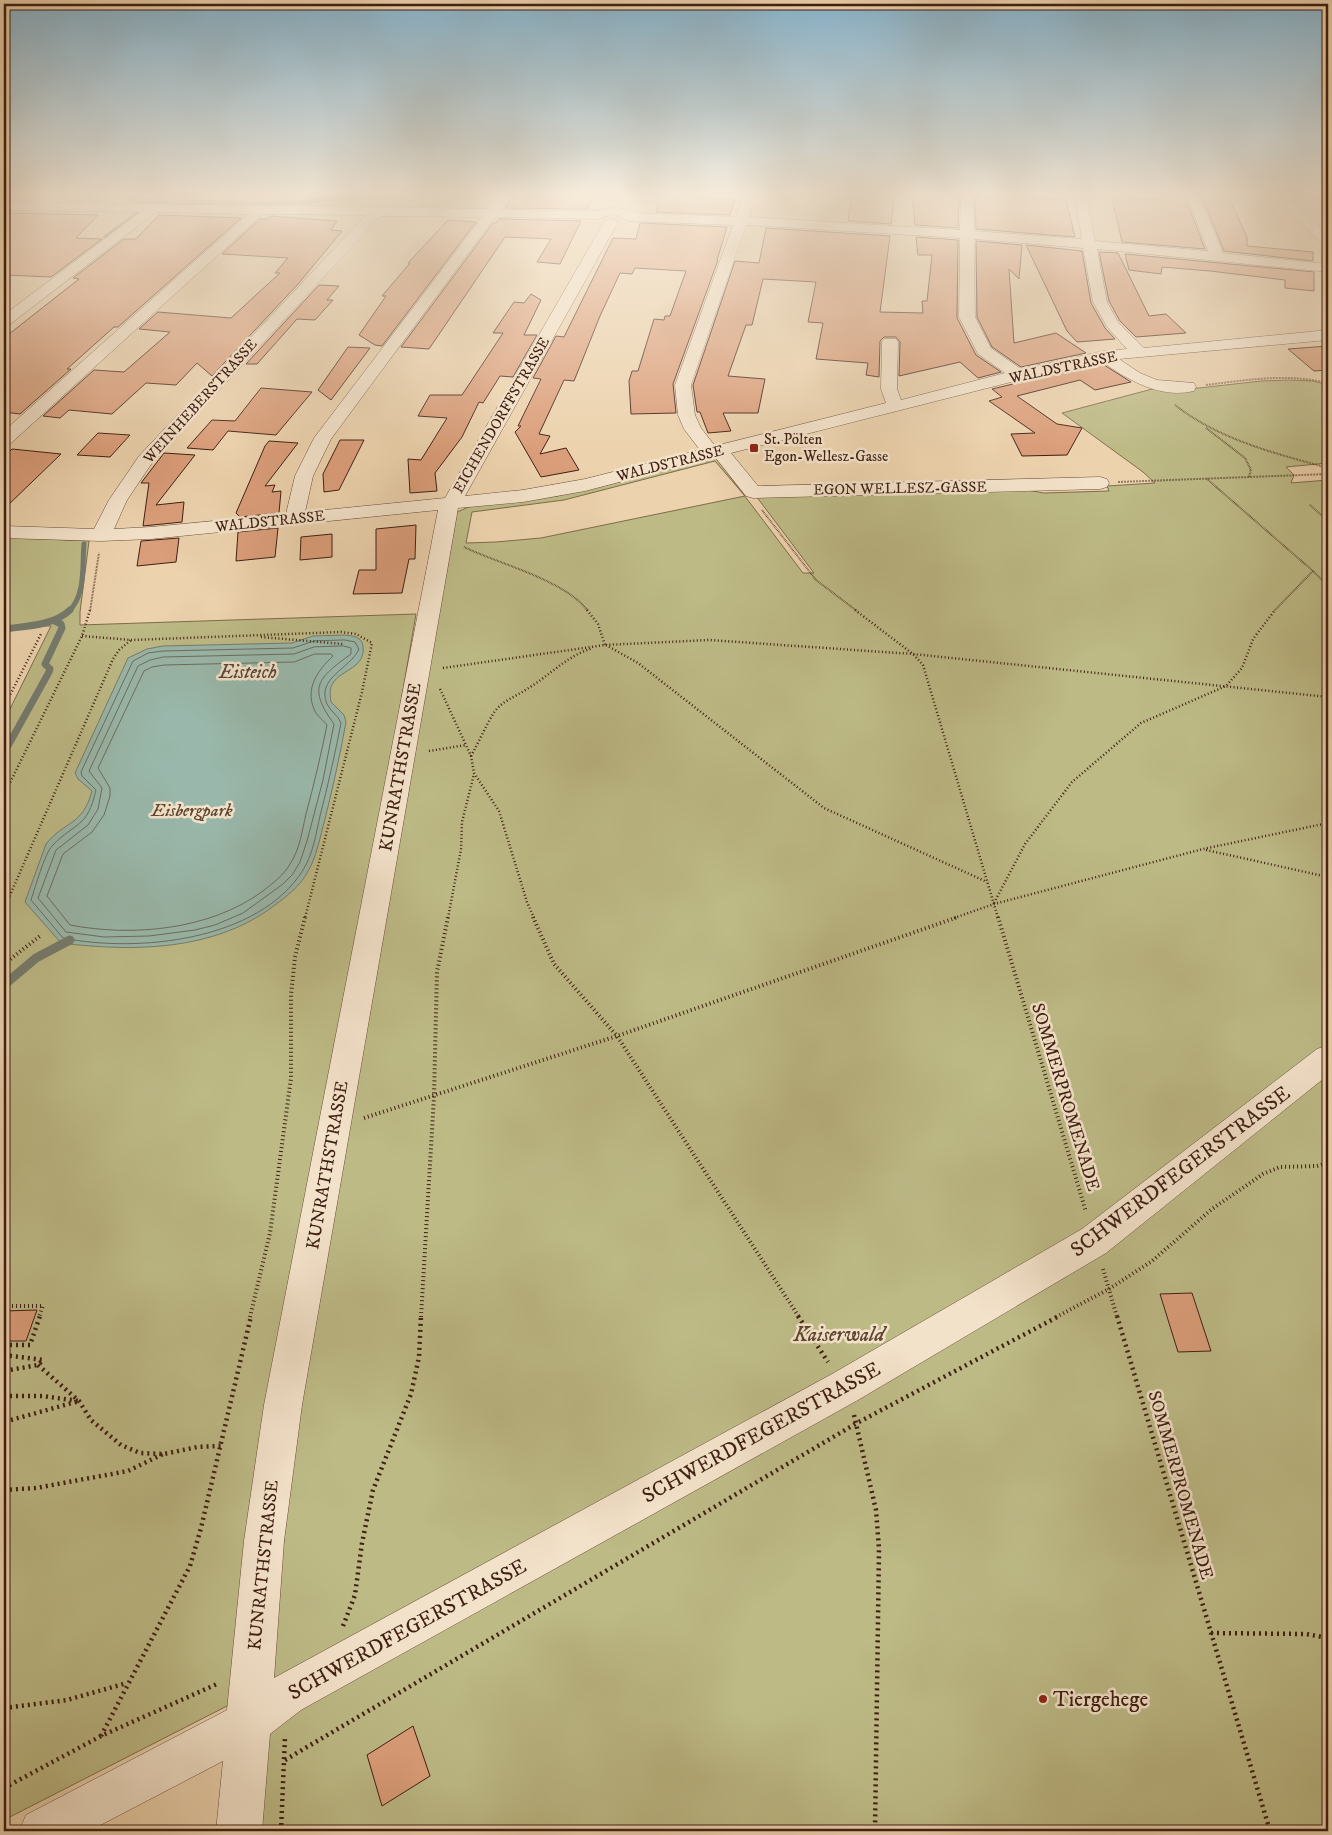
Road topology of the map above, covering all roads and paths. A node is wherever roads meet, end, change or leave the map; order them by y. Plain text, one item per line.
1 (61, 279) edge
2 (184, 279) edge
3 (314, 279) edge
4 (443, 279) edge
5 (578, 279) edge
6 (721, 279) edge
7 (967, 279) edge
8 (1095, 279) edge
9 (4, 322) edge
10 (1328, 335) edge
11 (890, 342) dead end
12 (1140, 352) junction
13 (1104, 356) junction
14 (1018, 375) junction
15 (1328, 383) edge
16 (1158, 386) junction
17 (1188, 387) joint
18 (896, 406) junction
19 (1201, 424) junction
20 (4, 440) edge
21 (715, 451) junction
22 (1328, 468) edge
23 (1328, 474) edge
24 (1249, 477) junction
25 (1207, 478) junction
26 (1100, 483) joint
27 (753, 492) junction
28 (450, 504) junction
29 (1310, 505) dead end
30 (296, 518) junction
31 (1328, 520) edge
32 (4, 532) edge
33 (101, 536) junction
34 (459, 544) dead end
35 (1312, 571) junction
36 (96, 573) dead end
37 (1328, 586) edge
38 (41, 634) dead end
39 (82, 636) junction
40 (258, 636) junction
41 (132, 640) junction
42 (342, 644) dead end
43 (605, 645) junction
44 (912, 654) junction
45 (437, 669) dead end
46 (1226, 686) junction
47 (439, 688) dead end
48 (1328, 696) edge
49 (4, 706) edge
50 (466, 745) junction
51 (423, 752) dead end
52 (471, 756) junction
53 (474, 773) junction
54 (4, 795) edge
55 (1328, 823) edge
56 (1203, 849) junction
57 (1328, 876) edge
58 (987, 882) junction
59 (994, 904) junction
60 (4, 909) edge
61 (40, 936) dead end
62 (4, 964) edge
63 (617, 1036) junction
64 (1328, 1058) edge
65 (434, 1096) junction
66 (364, 1118) dead end
67 (1328, 1163) edge
68 (1094, 1242) junction
69 (1109, 1289) junction
70 (4, 1306) edge
71 (4, 1345) edge
72 (4, 1355) edge
73 (38, 1365) junction
74 (4, 1371) edge
75 (4, 1396) edge
76 (80, 1401) junction
77 (4, 1422) edge
78 (221, 1446) junction
79 (164, 1454) junction
80 (4, 1490) edge
81 (1211, 1633) junction
82 (1328, 1638) edge
83 (252, 1669) junction
84 (324, 1674) junction
85 (128, 1683) junction
86 (4, 1708) edge
87 (247, 1724) junction
88 (102, 1736) junction
89 (4, 1788) edge
90 (42, 1831) edge
91 (239, 1831) edge
92 (281, 1831) edge
93 (1270, 1831) edge

1 - 9 street
2 - 20 street
3 - 33 street, WEINHEBERSTRASSE
4 - 30 street
5 - 28 street, EICHENDORFFSTRASSE
6 - 21 street
7 - 14 street
8 - 12 street
10 - 12 street, WALDSTRASSE
11 - 18 street
12 - 13 street, WALDSTRASSE
13 - 14 street, WALDSTRASSE
13 - 16 street
14 - 18 street, WALDSTRASSE
15 - 17 path
16 - 17 street
16 - 19 path
18 - 21 street, WALDSTRASSE
19 - 22 path
19 - 24 path
21 - 27 street
21 - 28 street, WALDSTRASSE
23 - 24 path
24 - 25 path
25 - 26 path
25 - 35 path
26 - 27 street, EGON WELLESZ-GASSE
27 - 44 path, SOMMERPROMENADE
28 - 30 street, WALDSTRASSE
28 - 83 street, KUNRATHSTRASSE
29 - 31 path
30 - 33 street, WALDSTRASSE
32 - 33 street, WALDSTRASSE
34 - 43 path
35 - 37 path
35 - 46 path
36 - 39 path
38 - 49 path
39 - 41 path
39 - 54 path
40 - 41 path
40 - 42 path
40 - 78 path
41 - 60 path
43 - 44 path
43 - 45 path
43 - 52 path
43 - 58 path
44 - 46 path
44 - 58 path, SOMMERPROMENADE
46 - 48 path
46 - 59 path
47 - 50 path
50 - 51 path
50 - 52 path
52 - 53 path
53 - 63 path
53 - 65 path
55 - 56 path
56 - 57 path
56 - 59 path
58 - 59 path, SOMMERPROMENADE
59 - 63 path
59 - 68 path, SOMMERPROMENADE
61 - 62 path
63 - 65 path
64 - 68 street, SCHWERDFEGERSTRASSE
65 - 66 path
65 - 84 path
67 - 69 path
68 - 69 path, SOMMERPROMENADE
68 - 84 street, SCHWERDFEGERSTRASSE
69 - 81 path, SOMMERPROMENADE
69 - 92 path
70 - 71 path
72 - 73 path
73 - 74 path
73 - 76 path
75 - 76 path
76 - 77 path
76 - 79 path
78 - 79 path
78 - 85 path
79 - 80 path
81 - 82 path
81 - 93 path, SOMMERPROMENADE
83 - 87 street, KUNRATHSTRASSE
83 - 88 path
84 - 87 street, SCHWERDFEGERSTRASSE
85 - 86 path
85 - 88 path
87 - 90 street, SCHWERDFEGERSTRASSE
87 - 91 street, KUNRATHSTRASSE
88 - 89 path

